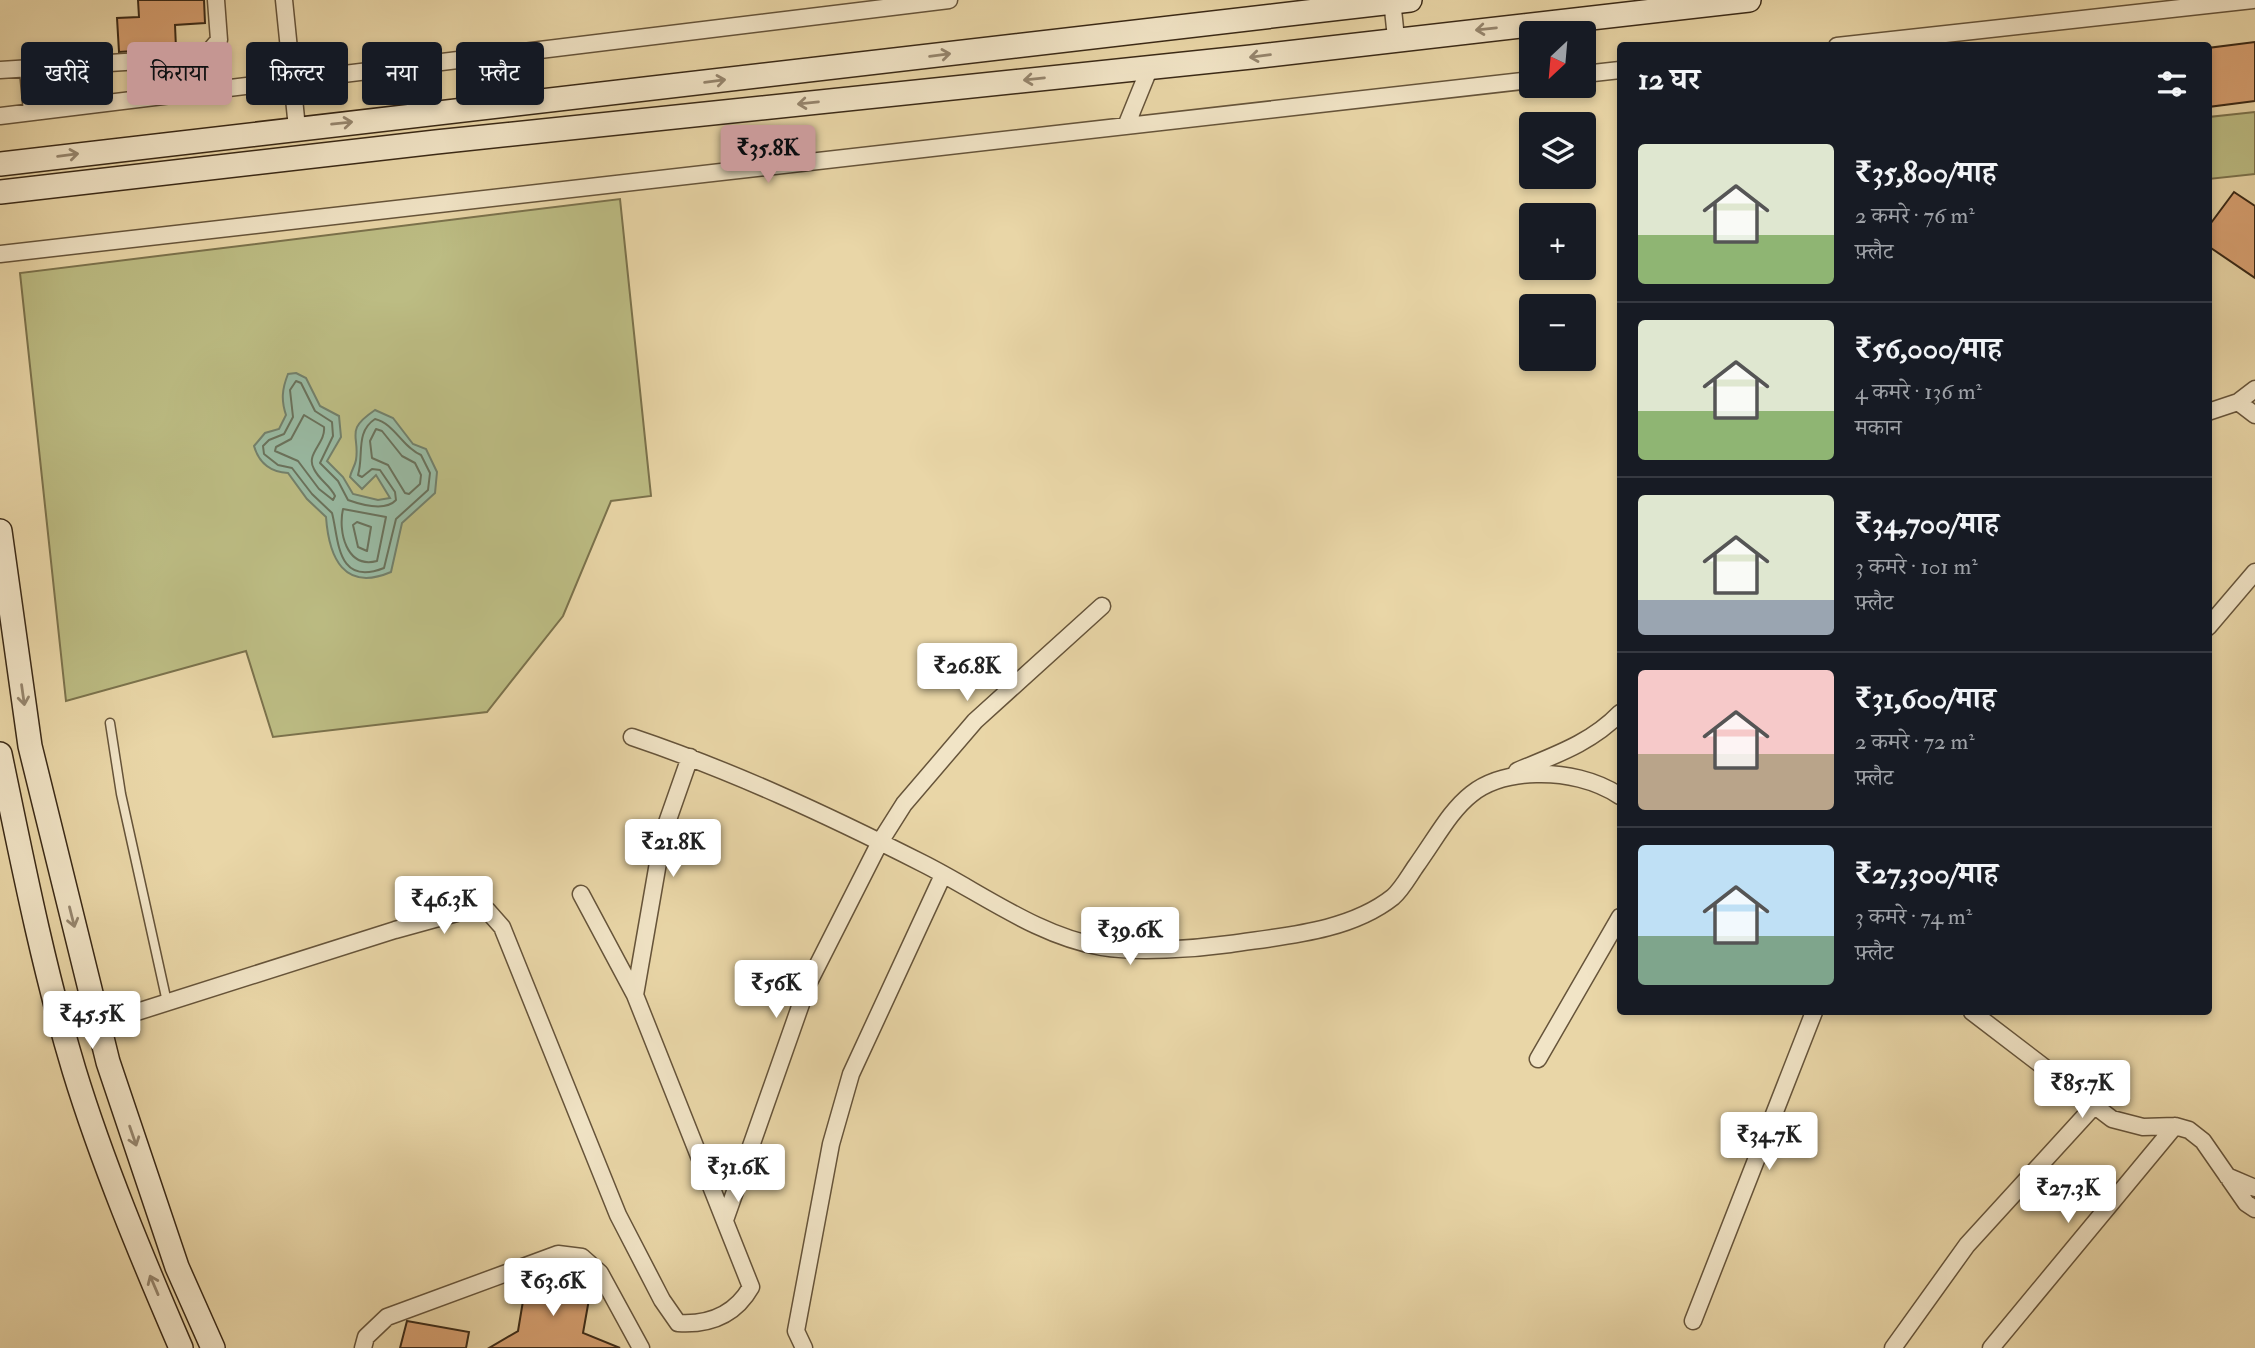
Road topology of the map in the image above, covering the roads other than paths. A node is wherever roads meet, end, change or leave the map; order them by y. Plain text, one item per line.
1 (216, 0) edge
2 (284, 0) edge
3 (949, 0) edge
4 (1749, 0) edge
5 (2253, 0) edge
6 (1398, 1) edge
7 (1396, 38) junction
8 (287, 42) edge
9 (1873, 42) edge
10 (113, 63) edge
11 (1150, 67) junction
12 (21, 69) edge
13 (0, 70) edge
14 (1617, 70) edge
15 (1596, 73) edge
16 (348, 74) edge
17 (1519, 81) edge
18 (246, 86) edge
19 (32, 105) edge
20 (294, 105) edge
21 (32, 112) junction
22 (0, 116) edge
23 (1128, 121) junction
24 (297, 128) junction
25 (0, 164) edge
26 (0, 192) edge
27 (0, 254) edge
28 (2255, 389) edge
29 (2238, 402) junction
30 (2212, 411) edge
31 (2255, 415) edge
32 (0, 531) edge
33 (2255, 572) edge
34 (1102, 606) dead end
35 (2212, 622) edge
36 (1617, 716) edge
37 (110, 723) dead end
38 (632, 737) dead end
39 (0, 754) edge
40 (690, 757) junction
41 (1507, 775) junction
42 (1617, 795) edge
43 (880, 842) junction
44 (943, 875) junction
45 (581, 894) dead end
46 (1617, 921) edge
47 (635, 995) junction
48 (167, 1002) junction
49 (1813, 1015) edge
50 (1984, 1015) edge
51 (99, 1024) junction
52 (1538, 1059) dead end
53 (2094, 1106) junction
54 (2175, 1126) junction
55 (2225, 1175) junction
56 (2255, 1188) edge
57 (2255, 1209) edge
58 (725, 1220) junction
59 (1693, 1321) dead end
60 (181, 1348) edge
61 (212, 1348) edge
62 (363, 1348) edge
63 (641, 1348) edge
64 (804, 1348) edge
65 (1893, 1348) edge
66 (1991, 1348) edge

1 - 10 street
2 - 8 street
3 - 16 street
4 -> 7 street
5 - 9 street
6 - 7 street
24 -> 6 street
7 -> 11 street
11 - 23 street
11 -> 26 street
12 - 13 street
14 - 15 street
17 - 23 street
18 - 21 street
19 - 21 street
20 - 24 street
21 - 22 street
23 - 27 street
25 -> 24 street
28 - 29 street
29 - 30 street
29 - 31 street
32 -> 51 street
33 - 35 street
34 - 43 street
36 - 41 street
37 - 48 lane
38 - 40 street
60 -> 39 street
40 - 43 street
40 - 47 street
41 - 42 street
41 - 44 street
43 - 44 street
43 - 58 street
44 - 64 street
45 - 47 street
46 - 52 street
47 - 58 street
48 - 51 street
48 - 58 street
49 - 59 street
50 - 53 street
51 -> 61 street
53 - 54 street
53 - 65 street
54 - 55 street
54 - 66 street
55 - 56 street
55 - 57 street
62 - 63 street

